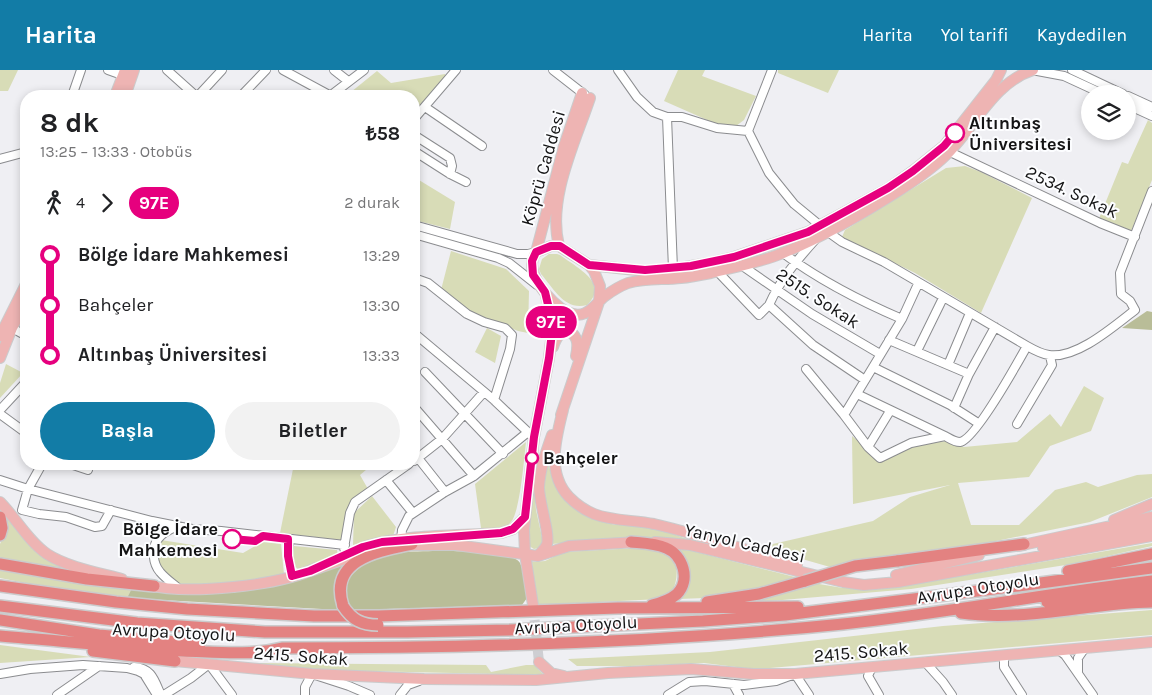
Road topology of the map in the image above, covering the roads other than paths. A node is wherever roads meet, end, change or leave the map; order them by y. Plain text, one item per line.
1 (81, 70) edge
2 (108, 70) edge
3 (134, 70) edge
4 (167, 70) edge
5 (222, 70) edge
6 (266, 70) edge
7 (283, 70) edge
8 (334, 70) edge
9 (364, 70) edge
10 (456, 70) edge
11 (553, 70) edge
12 (618, 70) edge
13 (772, 70) edge
14 (1000, 70) edge
15 (1017, 70) edge
16 (1031, 70) edge
17 (1072, 70) edge
18 (124, 73) edge
19 (348, 81) junction
20 (1084, 85) edge
21 (1104, 85) edge
22 (74, 90) edge
23 (117, 90) edge
24 (127, 90) edge
25 (191, 90) edge
26 (204, 90) edge
27 (247, 90) edge
28 (320, 90) edge
29 (338, 90) edge
30 (586, 95) junction
31 (1136, 100) edge
32 (425, 107) junction
33 (1152, 107) edge
34 (1136, 109) edge
35 (420, 112) edge
36 (1152, 116) edge
37 (667, 117) junction
38 (748, 131) junction
39 (420, 139) edge
40 (482, 146) dead end
41 (947, 149) junction
42 (20, 154) edge
43 (420, 155) edge
44 (20, 158) edge
45 (0, 159) edge
46 (0, 163) edge
47 (450, 174) junction
48 (466, 182) dead end
49 (1152, 191) edge
50 (420, 227) edge
51 (822, 231) junction
52 (420, 236) edge
53 (1135, 237) junction
54 (560, 246) junction
55 (536, 252) junction
56 (783, 253) junction
57 (795, 262) junction
58 (589, 265) junction
59 (741, 265) junction
60 (673, 268) junction
61 (717, 271) junction
62 (420, 280) edge
63 (918, 284) junction
64 (776, 289) junction
65 (545, 292) junction
66 (20, 296) edge
67 (943, 298) junction
68 (599, 302) junction
69 (768, 304) junction
70 (20, 313) edge
71 (970, 313) junction
72 (902, 319) junction
73 (995, 327) junction
74 (12, 328) junction
75 (20, 333) edge
76 (0, 336) edge
77 (420, 338) edge
78 (889, 340) junction
79 (1027, 346) junction
80 (917, 351) junction
81 (880, 354) junction
82 (1050, 356) junction
83 (0, 358) edge
84 (549, 358) junction
85 (948, 365) junction
86 (873, 367) junction
87 (806, 369) dead end
88 (425, 372) dead end
89 (969, 374) junction
90 (572, 379) junction
91 (865, 380) junction
92 (20, 391) edge
93 (484, 392) junction
94 (857, 394) junction
95 (494, 400) junction
96 (954, 408) junction
97 (0, 410) edge
98 (563, 410) junction
99 (890, 411) junction
100 (0, 414) edge
101 (420, 414) edge
102 (465, 414) junction
103 (844, 415) junction
104 (978, 423) junction
105 (1017, 424) dead end
106 (20, 429) edge
107 (531, 435) junction
108 (945, 436) junction
109 (442, 439) junction
110 (868, 447) junction
111 (503, 454) junction
112 (420, 456) edge
113 (420, 464) edge
114 (39, 470) edge
115 (400, 470) edge
116 (474, 476) junction
117 (0, 480) edge
118 (386, 480) junction
119 (28, 489) junction
120 (445, 492) junction
121 (0, 502) edge
122 (1152, 504) edge
123 (111, 510) junction
124 (413, 513) junction
125 (0, 517) edge
126 (525, 517) junction
127 (1152, 517) edge
128 (152, 521) junction
129 (178, 526) junction
130 (1152, 526) edge
131 (1096, 528) junction
132 (501, 533) junction
133 (0, 535) edge
134 (1152, 536) edge
135 (158, 539) junction
136 (288, 539) junction
137 (406, 542) junction
138 (631, 542) junction
139 (1024, 544) junction
140 (346, 549) junction
141 (497, 550) junction
142 (524, 554) junction
143 (1152, 554) edge
144 (538, 556) junction
145 (0, 564) edge
146 (1152, 568) edge
147 (310, 571) junction
148 (938, 574) junction
149 (292, 576) junction
150 (1152, 581) edge
151 (0, 586) edge
152 (154, 586) junction
153 (178, 588) junction
154 (978, 591) junction
155 (1152, 591) edge
156 (1016, 600) junction
157 (1152, 602) edge
158 (533, 605) tunnel mouth
159 (0, 606) edge
160 (649, 606) junction
161 (618, 608) junction
162 (949, 611) junction
163 (817, 612) junction
164 (0, 620) edge
165 (458, 631) junction
166 (0, 636) edge
167 (1152, 642) edge
168 (282, 648) junction
169 (1084, 648) junction
170 (1060, 651) junction
171 (1004, 655) junction
172 (175, 660) joint
173 (539, 662) dead end
174 (925, 662) junction
175 (209, 664) junction
176 (98, 666) junction
177 (872, 667) junction
178 (127, 668) junction
179 (0, 674) edge
180 (312, 674) junction
181 (795, 674) junction
182 (1078, 674) junction
183 (572, 678) junction
184 (424, 679) junction
185 (733, 684) junction
186 (57, 695) edge
187 (157, 695) edge
188 (162, 695) edge
189 (232, 695) edge
190 (305, 695) edge
191 (370, 695) edge
192 (400, 695) edge
193 (668, 695) edge
194 (739, 695) edge
195 (809, 695) edge
196 (879, 695) edge
197 (952, 695) edge
198 (1022, 695) edge
199 (1093, 695) edge

1 - 22 street
2 - 18 street
3 - 24 main road
4 - 25 street
5 - 26 street
6 - 27 street
7 - 28 street
8 - 19 street
9 - 19 street
10 - 32 street
11 - 30 street
12 - 37 street
13 - 38 street
14 - 41 main road
15 - 16 main road
16 - 20 street
16 - 41 main road
17 - 21 street
18 - 23 main road
19 - 29 street
30 - 54 main road, Köprü Caddesi
30 - 55 main road, Köprü Caddesi
31 - 33 street
32 - 35 street
32 - 40 street
34 - 36 street
37 - 38 street
37 - 60 street
38 - 51 street
39 - 47 street
41 - 51 main road
41 - 53 street, 2534. Sokak
42 - 45 street
43 - 47 street
44 - 46 street
47 - 48 street
49 - 53 street
50 - 55 street
51 - 56 main road
51 - 57 street
51 - 60 main road
51 - 63 street
52 - 65 street
53 - 82 street
54 - 55 main road
54 - 58 main road
55 - 65 main road
56 - 57 street
56 - 59 main road
57 - 64 street
57 - 72 street
58 - 60 main road
58 - 68 main road
59 - 61 main road
59 - 64 street, 2515. Sokak
61 - 68 main road
61 - 69 street
62 - 95 street
63 - 67 street
63 - 72 street
64 - 69 street
64 - 81 street, 2515. Sokak
65 - 68 main road
65 - 84 main road
66 - 76 main road
67 - 71 street
67 - 80 street
68 - 90 main road
69 - 91 street
70 - 74 main road
71 - 73 street
71 - 85 street
72 - 78 street
73 - 79 street
73 - 89 street
74 - 75 street
74 - 83 main road
77 - 93 street
78 - 80 street
78 - 81 street
79 - 82 street
79 - 104 street
80 - 85 street
81 - 86 street
82 - 105 street
84 - 90 main road
84 - 107 main road
85 - 89 street
86 - 91 street
86 - 96 street
87 - 103 street
88 - 102 street
89 - 96 street
90 - 98 main road
91 - 94 street
92 - 97 street
93 - 95 street
93 - 102 street
94 - 99 street
94 - 103 street
95 - 107 street
96 - 104 street
98 - 139 main road
98 - 144 main road
99 - 108 street
99 - 110 street
100 - 106 street
101 - 109 street
102 - 109 street
102 - 111 street
103 - 110 street
104 - 108 street
107 - 111 street
107 - 126 main road
108 - 110 street
109 - 112 street
109 - 116 street
111 - 116 street
113 - 120 street
114 - 119 street
115 - 118 street
116 - 120 street
117 - 119 street
118 - 124 street
118 - 140 street
119 - 123 street
119 - 123 street
120 - 124 street
121 - 152 main road
122 - 131 main road
123 - 128 street
124 - 137 street
125 - 133 highway
126 - 132 main road
126 - 142 main road
127 - 131 main road
128 - 129 street
128 - 135 street
129 - 135 street
129 - 136 street
130 - 148 main road
131 - 139 main road
132 - 137 main road
132 - 141 main road
134 - 148 main road
135 - 153 street
136 - 140 street
136 - 149 street
137 - 140 main road
137 - 141 main road, Yanyol Caddesi
137 - 147 main road, Yanyol Caddesi
137 - 165 highway, bridge
138 - 144 main road, Yanyol Caddesi
138 - 148 main road, Yanyol Caddesi
138 - 160 highway
139 - 160 highway, bridge
140 - 147 main road
141 - 142 main road, Yanyol Caddesi
142 - 144 main road, Yanyol Caddesi
142 - 158 main road
143 - 154 highway
145 - 152 highway
146 - 154 highway, Avrupa Otoyolu
147 - 149 main road
149 - 153 main road
150 - 156 highway, Avrupa Otoyolu
151 - 161 highway
152 - 153 main road
154 - 163 highway, Avrupa Otoyolu
155 - 156 highway
156 - 162 highway, Avrupa Otoyolu
157 - 162 highway
159 - 165 highway, Avrupa Otoyolu
160 - 161 highway
161 - 163 highway
162 - 168 highway, Avrupa Otoyolu
163 - 165 highway, Avrupa Otoyolu
164 - 168 highway
166 - 168 highway, Avrupa Otoyolu
166 - 172 highway
167 - 169 main road, 2415. Sokak
169 - 170 main road, 2415. Sokak
169 - 182 street
170 - 171 main road, 2415. Sokak
170 - 182 street
171 - 174 main road, 2415. Sokak
171 - 198 street
172 - 175 main road, 2415. Sokak
173 - 183 main road
174 - 177 main road, 2415. Sokak
174 - 197 street
175 - 180 main road, 2415. Sokak
175 - 188 street
175 - 189 street
176 - 178 street
176 - 179 street
176 - 186 street
177 - 181 main road, 2415. Sokak
177 - 196 street
178 - 187 street
178 - 188 street
180 - 184 main road, 2415. Sokak
180 - 190 street
180 - 191 street
181 - 183 main road, 2415. Sokak
181 - 185 street
181 - 195 street
182 - 199 street
183 - 184 main road, 2415. Sokak
184 - 192 street
185 - 193 street
185 - 194 street

